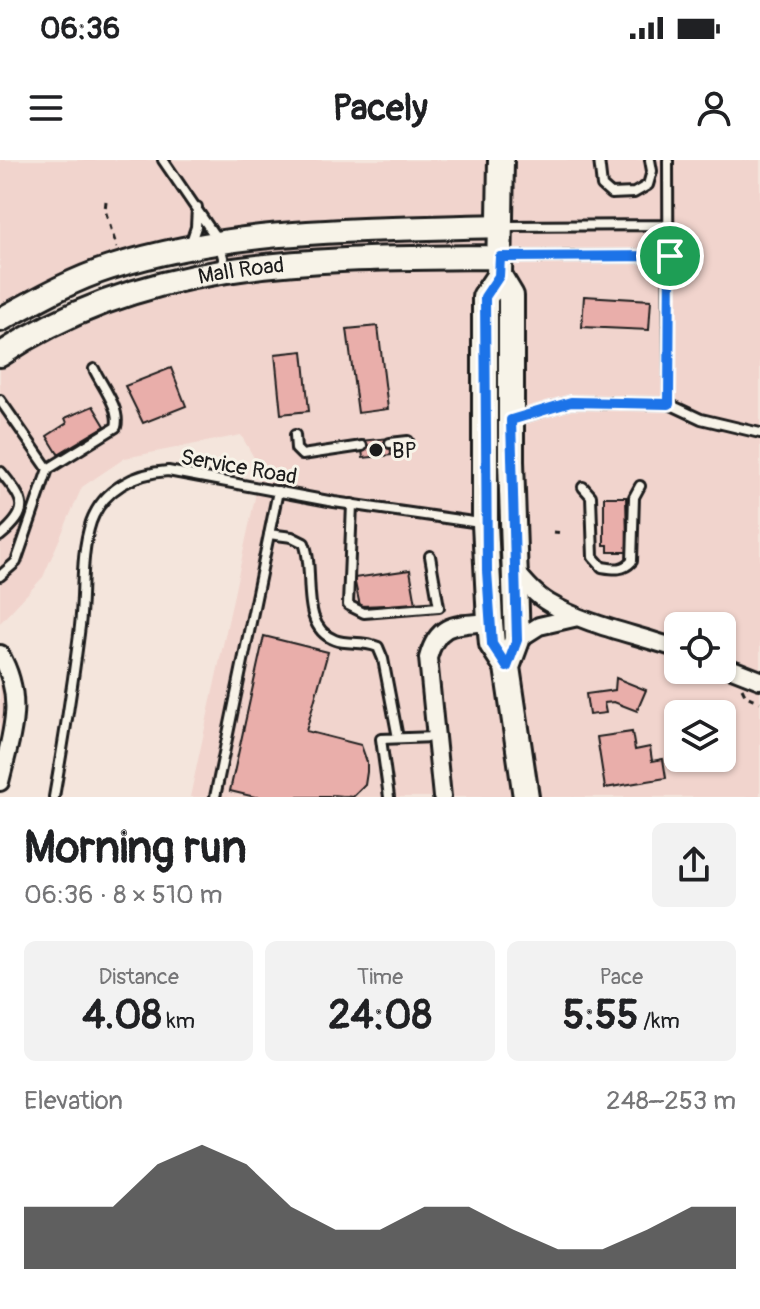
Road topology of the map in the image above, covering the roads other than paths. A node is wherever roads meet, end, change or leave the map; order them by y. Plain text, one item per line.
1 (163, 160) edge
2 (501, 160) edge
3 (599, 160) edge
4 (650, 160) edge
5 (668, 160) edge
6 (197, 207) junction
7 (667, 225) junction
8 (500, 226) junction
9 (219, 242) junction
10 (189, 247) junction
11 (670, 256) junction
12 (499, 266) junction
13 (226, 270) junction
14 (0, 320) edge
15 (0, 355) edge
16 (94, 369) dead end
17 (0, 400) edge
18 (669, 404) junction
19 (511, 420) junction
20 (760, 433) edge
21 (295, 435) dead end
22 (408, 441) dead end
23 (390, 443) dead end
24 (362, 446) dead end
25 (48, 469) junction
26 (1, 472) edge
27 (640, 486) dead end
28 (583, 487) dead end
29 (278, 491) junction
30 (352, 504) junction
31 (485, 524) junction
32 (269, 534) junction
33 (0, 536) edge
34 (430, 556) dead end
35 (513, 569) junction
36 (0, 576) edge
37 (578, 617) junction
38 (490, 622) junction
39 (517, 640) junction
40 (664, 645) edge
41 (0, 654) edge
42 (507, 667) junction
43 (736, 671) edge
44 (760, 680) edge
45 (435, 737) junction
46 (398, 738) junction
47 (0, 782) edge
48 (54, 797) edge
49 (215, 797) edge
50 (389, 797) edge
51 (442, 797) edge
52 (526, 797) edge

1 - 6 lane
2 - 8 main road
3 - 4 lane
5 - 7 lane
6 - 9 lane
6 - 10 lane
7 - 8 lane
7 - 11 lane
8 - 9 main road, Mall Road
8 - 12 main road
9 - 10 main road, Mall Road
9 - 13 lane
10 - 14 main road, Mall Road
11 - 12 lane
11 - 18 lane
12 - 13 main road, Mall Road
12 - 19 main road
12 - 31 main road
13 - 15 main road, Mall Road
16 - 25 lane
17 - 25 lane
18 - 19 lane
18 - 20 lane
19 - 35 main road
21 - 24 lane
22 - 23 lane
25 - 36 lane
26 - 33 lane
27 - 28 lane
29 - 30 lane, Service Road
29 - 32 lane
29 - 48 lane, Service Road
30 - 31 lane, Service Road
30 - 34 lane
31 - 38 main road
32 - 46 lane
32 - 49 lane
35 - 37 street
35 - 39 main road
37 - 39 street
37 - 40 street
38 - 42 main road
38 - 45 street
39 - 42 main road
41 - 47 street
42 - 52 main road
43 - 44 street
45 - 46 lane
45 - 51 street
46 - 50 lane

